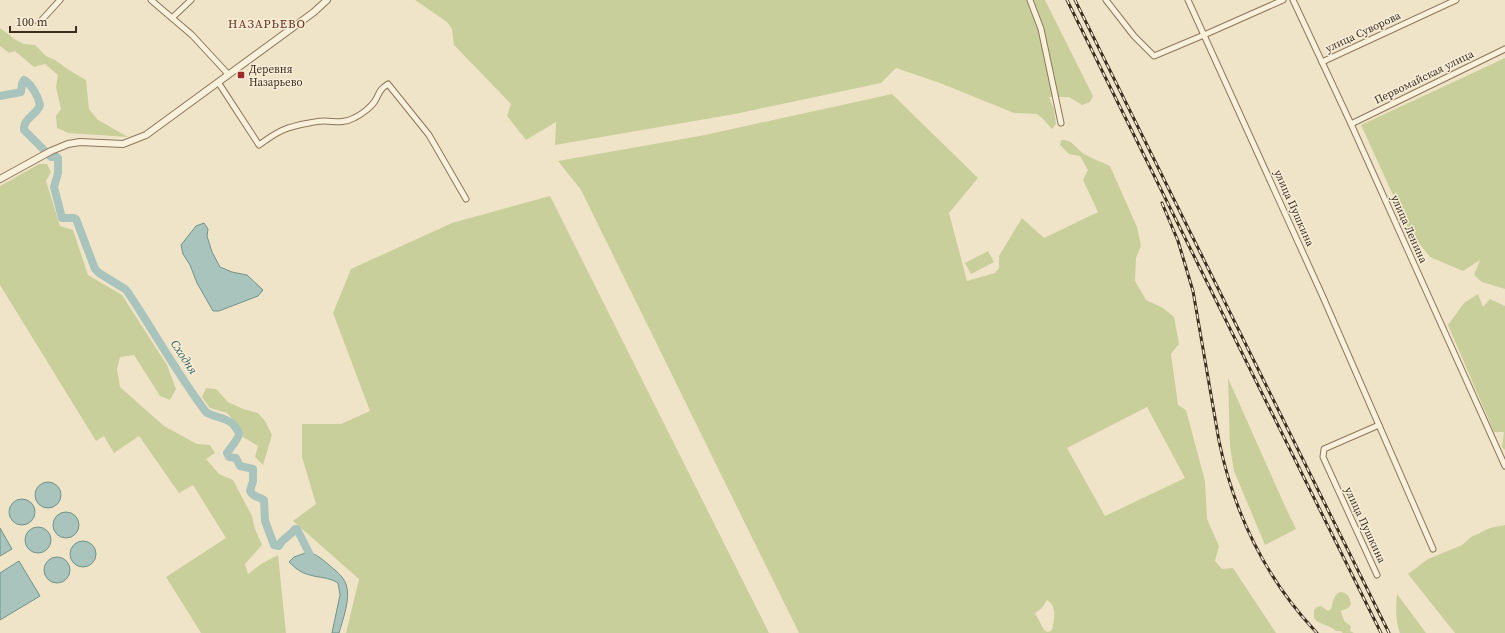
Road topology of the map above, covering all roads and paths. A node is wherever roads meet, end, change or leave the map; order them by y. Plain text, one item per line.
1 (60, 0) edge
2 (152, 0) edge
3 (191, 0) edge
4 (327, 0) edge
5 (1030, 0) edge
6 (1106, 0) edge
7 (1188, 0) edge
8 (1283, 0) edge
9 (1294, 0) edge
10 (1456, 0) edge
11 (172, 18) junction
12 (39, 23) dead end
13 (1204, 35) junction
14 (1505, 49) edge
15 (1322, 62) junction
16 (228, 74) junction
17 (218, 82) junction
18 (1062, 123) dead end
19 (1351, 124) junction
20 (0, 179) edge
21 (466, 199) dead end
22 (1378, 425) junction
23 (1505, 466) edge
24 (1433, 549) dead end
25 (1377, 575) dead end

1 - 12 street
2 - 11 street
3 - 11 street
4 - 16 street
5 - 18 street
6 - 13 street
7 - 13 street, улица Пушкина
8 - 13 street
9 - 15 street, улица Ленина
10 - 15 street, улица Суворова
11 - 16 street
13 - 22 street, улица Пушкина
14 - 19 street, Первомайская улица
15 - 19 street, улица Ленина
16 - 17 street
17 - 20 street
17 - 21 street
19 - 23 street, улица Ленина
22 - 24 street, улица Пушкина
22 - 25 street, улица Пушкина

